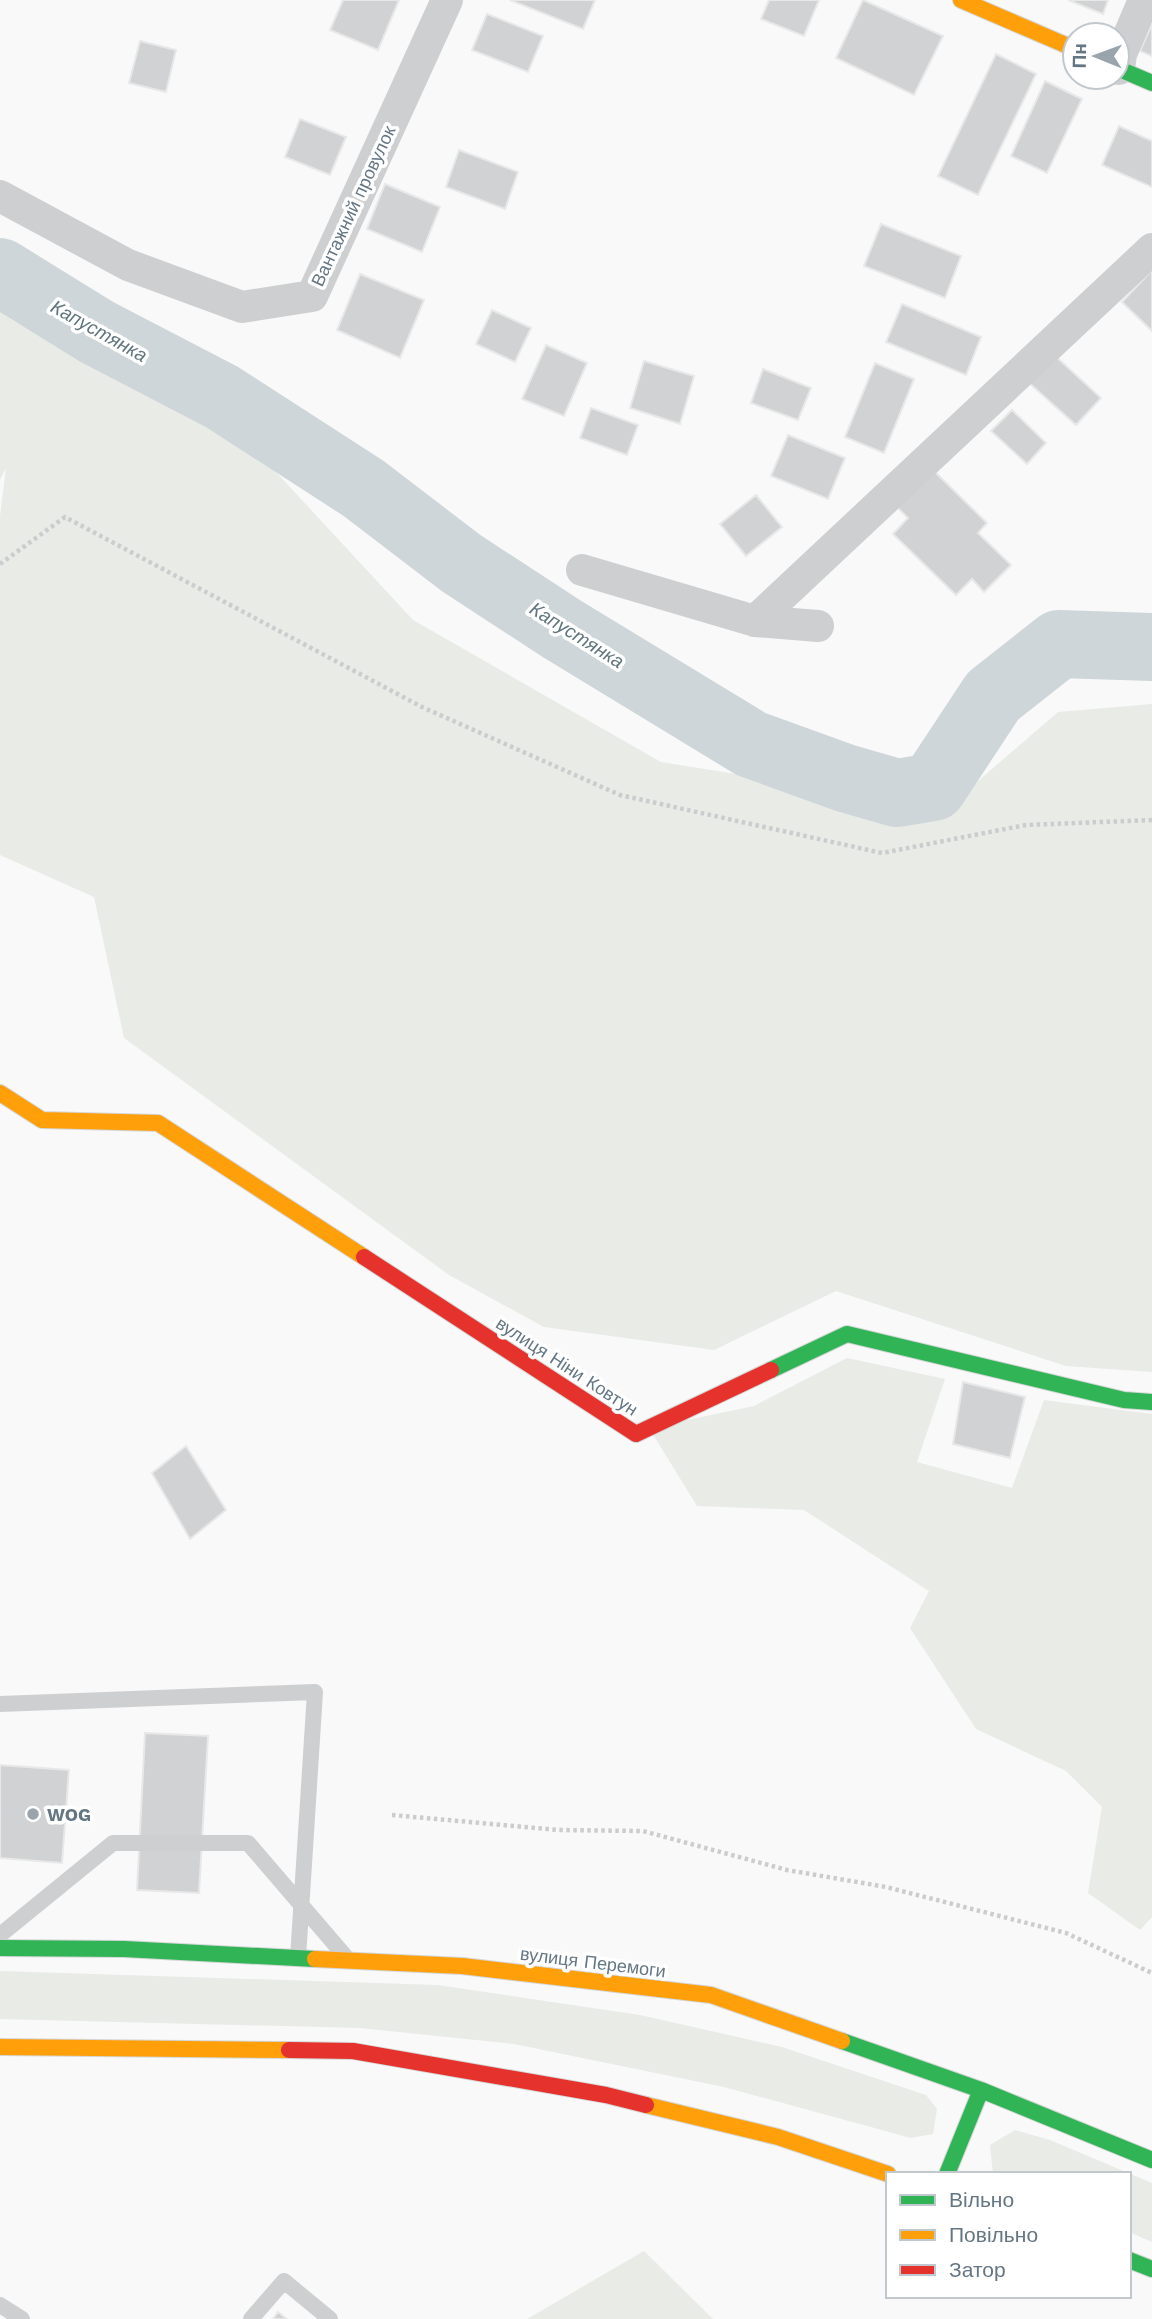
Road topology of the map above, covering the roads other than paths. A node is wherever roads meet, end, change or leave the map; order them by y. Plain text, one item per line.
1 (447, 0) edge
2 (961, 0) edge
3 (1144, 0) edge
4 (1131, 31) edge
5 (1061, 44) edge
6 (1131, 74) edge
7 (1152, 83) edge
8 (0, 196) edge
9 (1152, 249) edge
10 (582, 570) dead end
11 (755, 621) junction
12 (818, 626) dead end
13 (0, 1093) edge
14 (1152, 1402) edge
15 (0, 1704) edge
16 (301, 1905) junction
17 (0, 1935) edge
18 (0, 1948) edge
19 (298, 1958) junction
20 (349, 1960) junction
21 (0, 2047) edge
22 (981, 2090) junction
23 (1152, 2160) edge
24 (948, 2172) edge
25 (886, 2173) edge
26 (1131, 2261) edge
27 (1152, 2269) edge
28 (0, 2305) edge
29 (22, 2319) edge
30 (251, 2319) edge
31 (330, 2319) edge

1 - 8 street, Вантажний провулок
2 - 5 main road
3 - 4 street
6 - 7 main road
9 - 11 street
10 - 11 street
11 - 12 street
13 - 14 main road, вулиця Ніни Ковтун
15 - 16 lane
16 - 17 lane
16 - 19 lane
16 - 20 lane
18 - 19 main road, вулиця Перемоги
19 - 20 main road, вулиця Перемоги
20 - 22 main road, вулиця Перемоги
21 - 25 main road
22 - 23 main road, вулиця Перемоги
22 - 24 main road
26 - 27 main road
28 - 29 lane
30 - 31 lane

